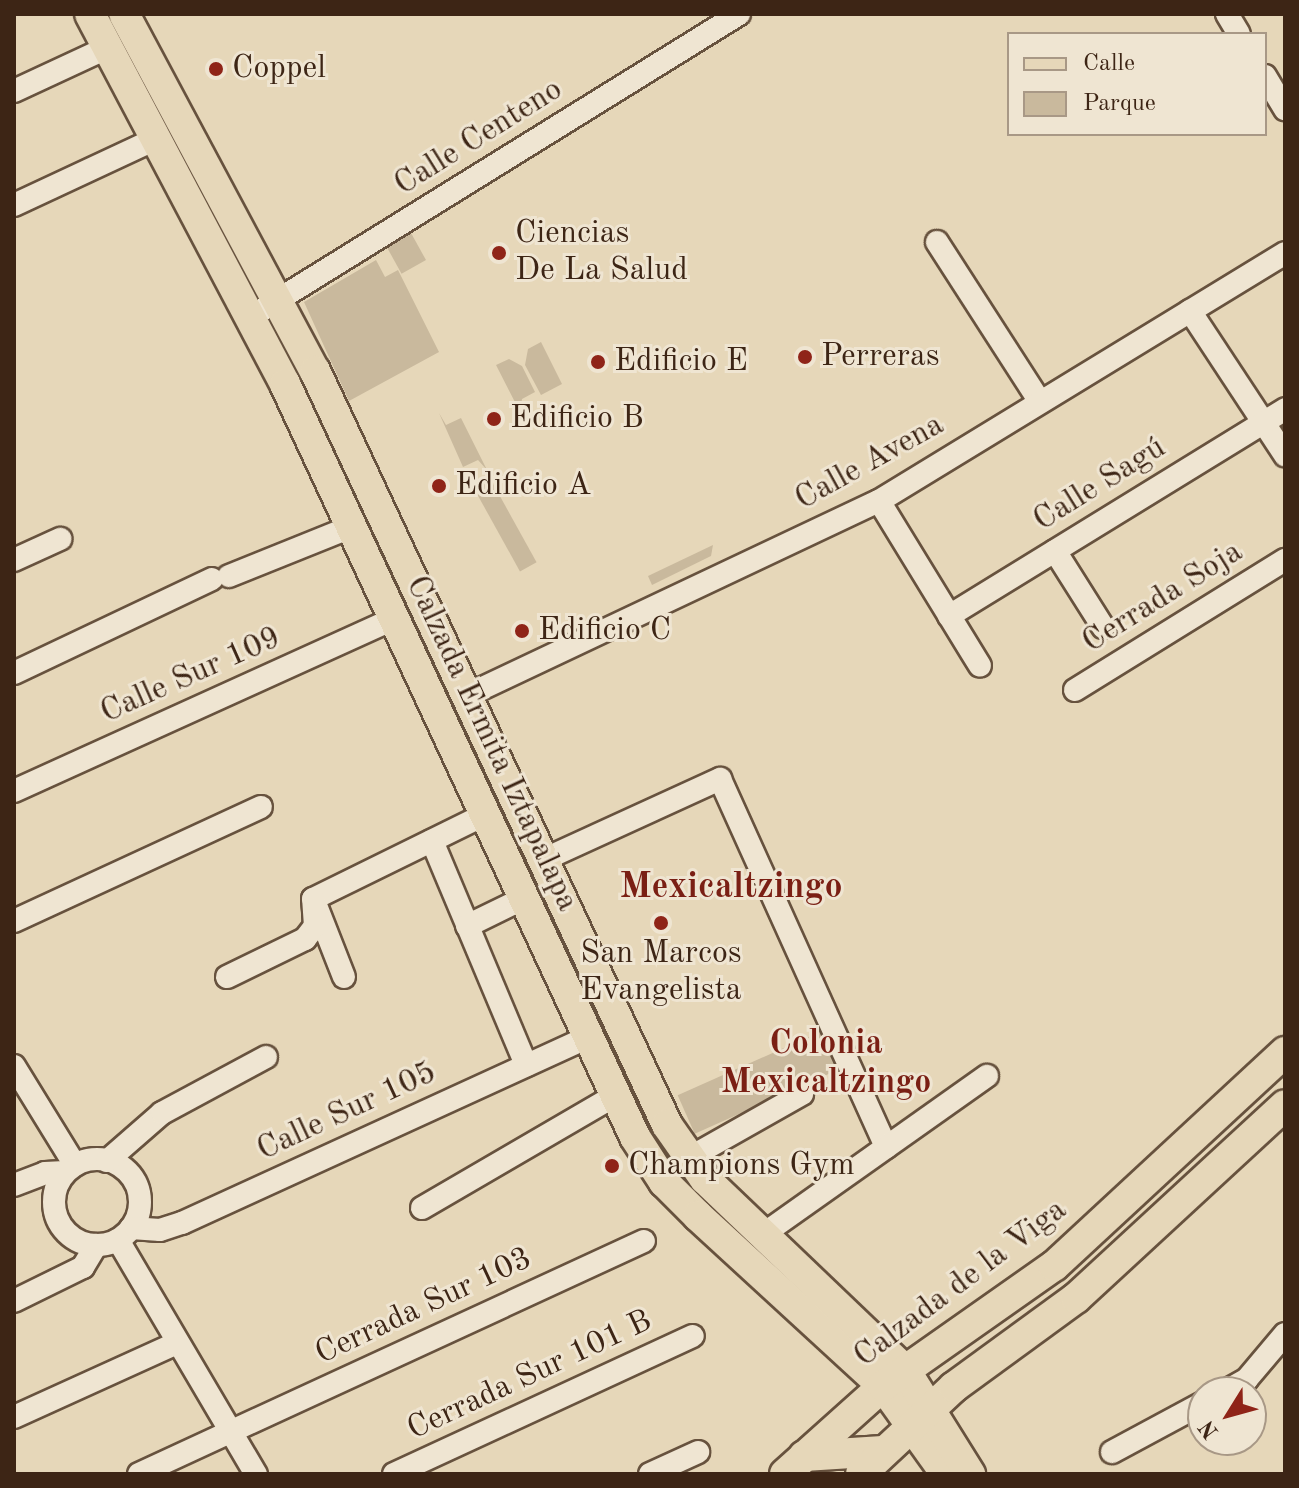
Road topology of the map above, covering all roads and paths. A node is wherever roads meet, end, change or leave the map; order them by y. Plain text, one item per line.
1 (90, 14) edge
2 (124, 14) edge
3 (739, 14) edge
4 (1227, 14) edge
5 (1238, 32) edge
6 (109, 47) junction
7 (1267, 79) edge
8 (14, 91) edge
9 (1285, 109) edge
10 (158, 138) junction
11 (14, 205) edge
12 (244, 235) junction
13 (937, 242) dead end
14 (217, 249) junction
15 (1285, 253) edge
16 (279, 299) junction
17 (1190, 311) junction
18 (252, 316) junction
19 (315, 371) junction
20 (285, 384) junction
21 (1040, 402) junction
22 (1285, 409) edge
23 (1264, 423) junction
24 (1285, 455) edge
25 (879, 501) junction
26 (351, 527) junction
27 (60, 539) dead end
28 (1055, 551) junction
29 (14, 560) edge
30 (1285, 560) edge
31 (949, 616) junction
32 (394, 619) junction
33 (1103, 627) dead end
34 (980, 666) dead end
35 (14, 673) edge
36 (1075, 690) dead end
37 (468, 695) junction
38 (14, 791) edge
39 (261, 807) dead end
40 (486, 814) junction
41 (432, 841) junction
42 (543, 860) junction
43 (313, 899) junction
44 (522, 899) junction
45 (14, 921) edge
46 (467, 926) junction
47 (227, 977) dead end
48 (344, 977) dead end
49 (586, 1038) junction
50 (1285, 1052) edge
51 (266, 1057) dead end
52 (526, 1065) junction
53 (14, 1066) edge
54 (987, 1076) dead end
55 (802, 1094) dead end
56 (613, 1097) junction
57 (1285, 1105) edge
58 (886, 1147) junction
59 (689, 1158) junction
60 (107, 1161) junction
61 (70, 1169) junction
62 (1148, 1181) junction
63 (14, 1185) edge
64 (422, 1208) dead end
65 (1173, 1211) junction
66 (765, 1233) junction
67 (115, 1238) junction
68 (644, 1241) dead end
69 (14, 1301) edge
70 (1285, 1334) edge
71 (693, 1336) dead end
72 (857, 1338) junction
73 (177, 1343) junction
74 (1250, 1376) edge
75 (894, 1378) junction
76 (1187, 1412) edge
77 (921, 1415) junction
78 (14, 1417) edge
79 (230, 1431) junction
80 (883, 1451) junction
81 (698, 1452) dead end
82 (1112, 1452) dead end
83 (795, 1465) edge
84 (139, 1474) edge
85 (256, 1474) edge
86 (394, 1474) edge
87 (650, 1474) edge
88 (861, 1474) edge
89 (946, 1474) edge
90 (970, 1474) edge

1 - 6 main road, Calzada Ermita Iztapalapa
2 - 12 main road, Calzada Ermita Iztapalapa
3 - 16 street, Calle Centeno
4 - 5 street
6 - 8 street
6 - 10 main road, Calzada Ermita Iztapalapa
7 - 9 street
10 - 11 street
10 - 14 main road, Calzada Ermita Iztapalapa
12 - 14 main road
12 - 16 main road, Calzada Ermita Iztapalapa
13 - 21 street
14 - 18 main road, Calzada Ermita Iztapalapa
15 - 17 street, Calle Avena
16 - 18 street, Calle Centeno
16 - 19 main road, Calzada Ermita Iztapalapa
17 - 21 street, Calle Avena
17 - 23 street
18 - 20 main road, Calzada Ermita Iztapalapa
19 - 20 main road
19 - 37 main road, Calzada Ermita Iztapalapa
20 - 26 main road, Calzada Ermita Iztapalapa
21 - 25 street, Calle Avena
22 - 23 street, Calle Sagú
23 - 24 street
23 - 28 street, Calle Sagú
25 - 31 street
25 - 37 street, Calle Avena
26 - 32 main road, Calzada Ermita Iztapalapa
26 - 35 street
27 - 29 street
28 - 31 street, Calle Sagú
28 - 33 street
30 - 36 street, Cerrada Soja
31 - 34 street
32 - 38 street, Calle Sur 109
32 - 40 main road, Calzada Ermita Iztapalapa
37 - 42 main road, Calzada Ermita Iztapalapa
39 - 45 street
40 - 41 street
40 - 44 main road, Calzada Ermita Iztapalapa
41 - 43 street
41 - 46 street
42 - 58 street
42 - 59 main road, Calzada Ermita Iztapalapa
43 - 47 street
43 - 48 street
44 - 46 street
44 - 49 main road, Calzada Ermita Iztapalapa
46 - 52 street
49 - 52 street, Calle Sur 105
49 - 56 main road, Calzada Ermita Iztapalapa
50 - 62 main road, Calzada de la Viga
51 - 60 street
52 - 67 street, Calle Sur 105
53 - 61 street
54 - 58 street
55 - 59 street
56 - 64 street
56 - 72 main road, Calzada Ermita Iztapalapa
57 - 65 main road
58 - 66 street
59 - 66 main road, Calzada Ermita Iztapalapa
60 - 61 street
60 - 67 street
61 - 63 street
61 - 67 street
62 - 65 main road
62 - 75 main road, Calzada de la Viga
65 - 77 main road
66 - 72 main road, Calzada Ermita Iztapalapa
67 - 69 street
67 - 73 street
68 - 79 street, Cerrada Sur 103
70 - 74 street
71 - 86 street, Cerrada Sur 101 B
72 - 75 main road, Calzada Ermita Iztapalapa
73 - 78 street
73 - 79 street
75 - 77 main road, Calzada Ermita Iztapalapa
75 - 83 main road, Calzada de la Viga
76 - 82 street
77 - 80 main road
77 - 89 main road, Calzada Ermita Iztapalapa
77 - 90 main road, Calzada Ermita Iztapalapa
79 - 84 street, Cerrada Sur 103
79 - 85 street
80 - 83 main road
80 - 88 main road
81 - 87 street

